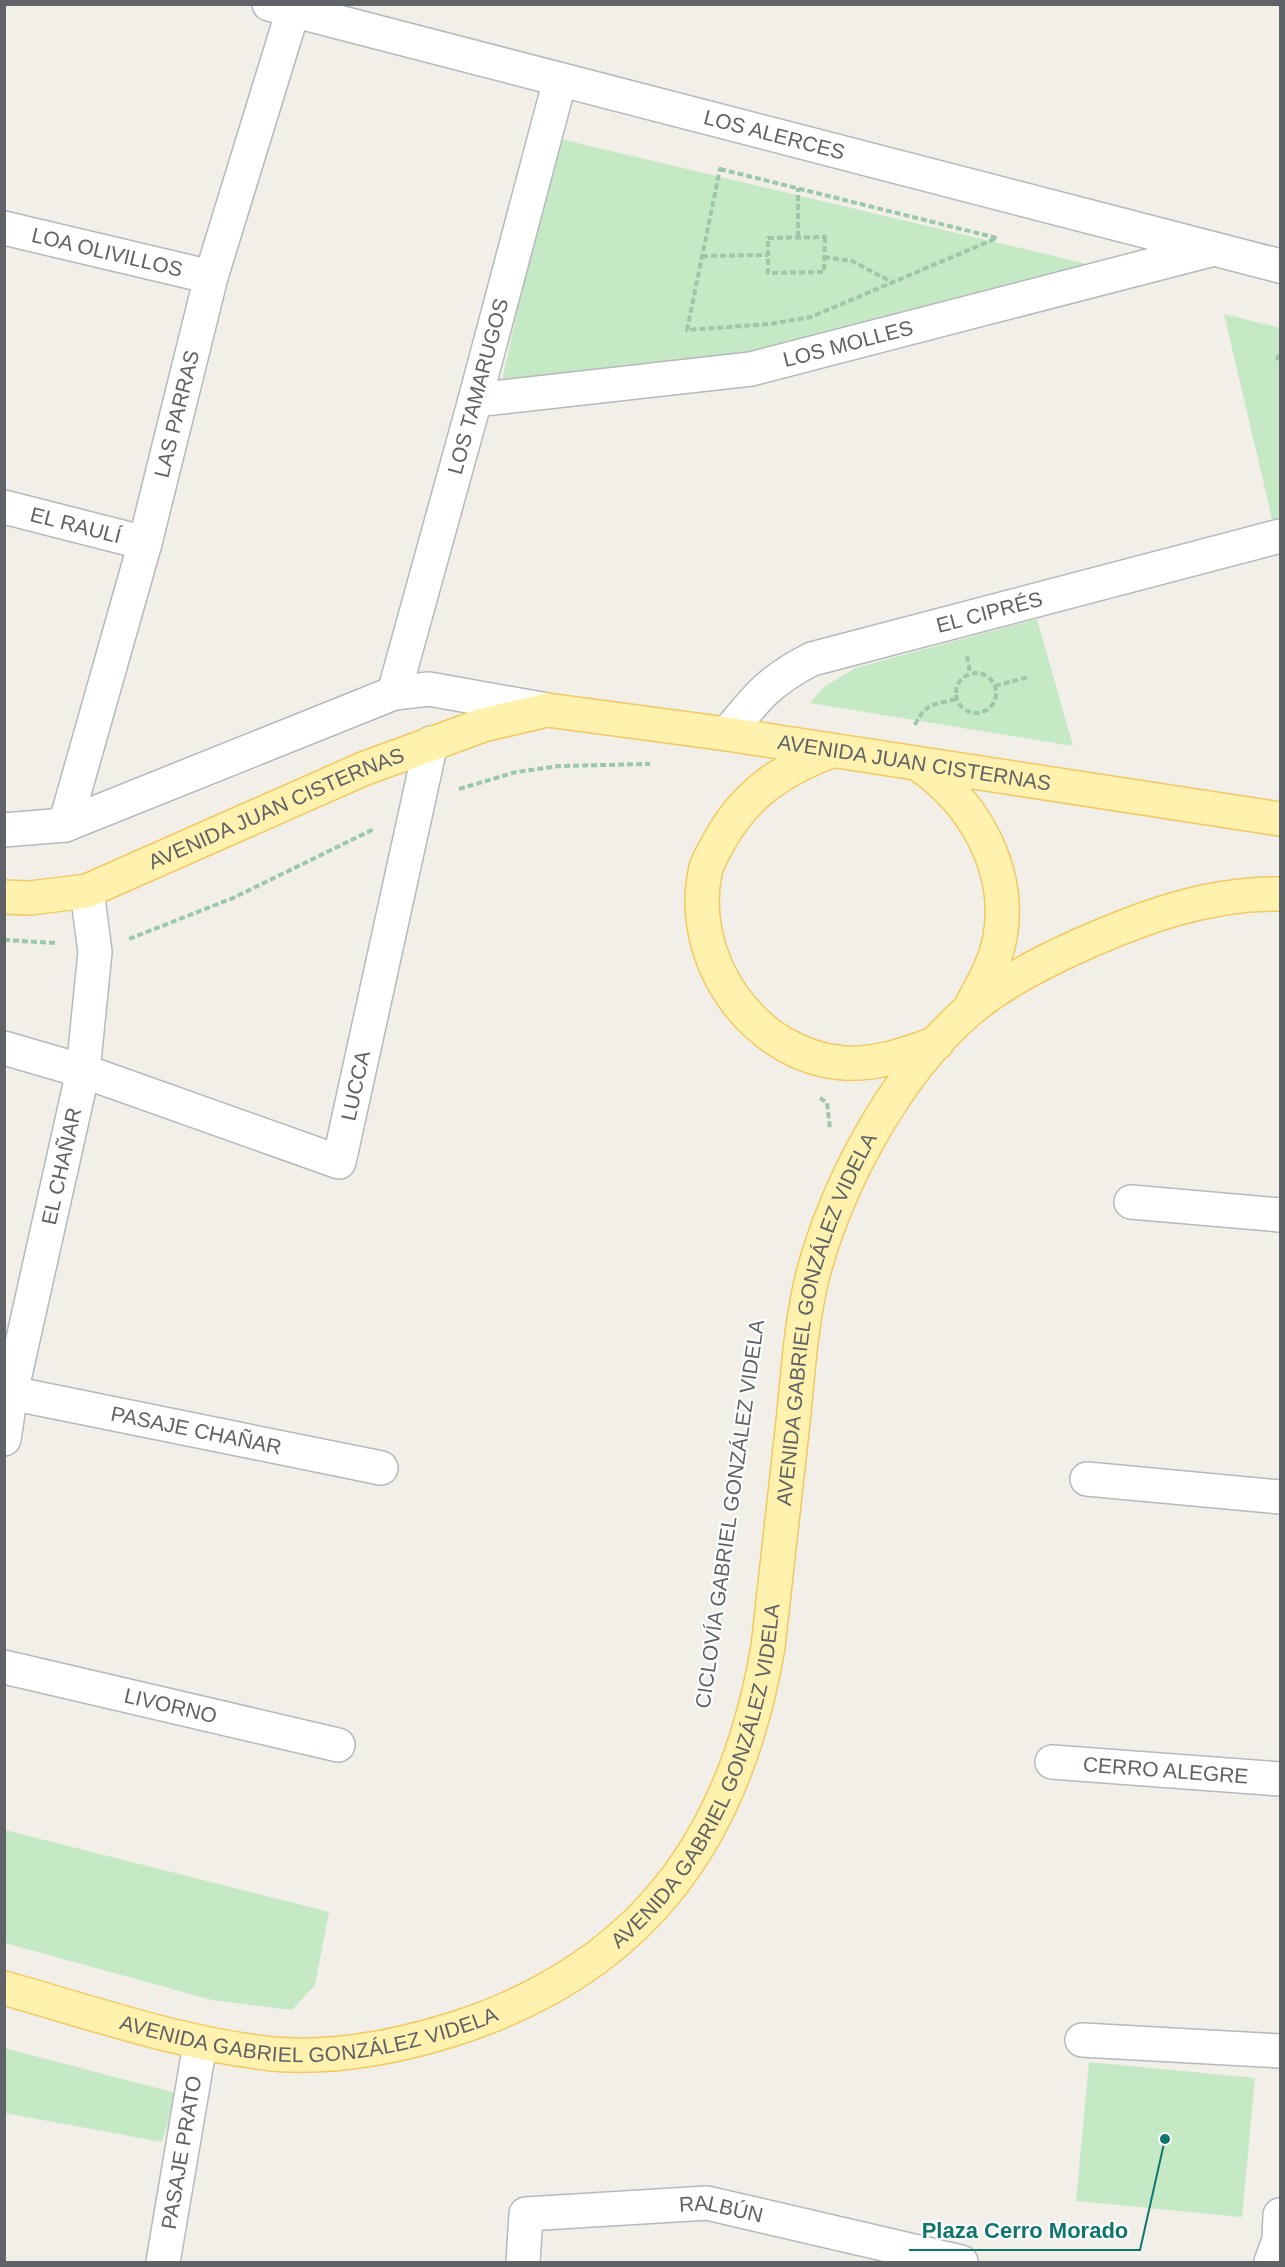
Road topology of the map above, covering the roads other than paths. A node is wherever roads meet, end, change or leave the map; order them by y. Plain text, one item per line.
1 (286, 7) edge
2 (560, 80) junction
3 (4, 228) edge
4 (1213, 249) junction
5 (1281, 266) edge
6 (211, 277) junction
7 (476, 400) junction
8 (4, 507) edge
9 (1281, 536) edge
10 (145, 543) junction
11 (394, 693) junction
12 (547, 710) junction
13 (727, 734) junction
14 (431, 742) junction
15 (831, 751) junction
16 (916, 763) junction
17 (1281, 819) edge
18 (65, 825) junction
19 (4, 830) edge
20 (87, 891) junction
21 (1281, 894) edge
22 (4, 897) edge
23 (968, 1011) junction
24 (937, 1043) junction
25 (4, 1048) edge
26 (83, 1071) junction
27 (1131, 1202) dead end
28 (1281, 1215) edge
29 (9, 1401) edge
30 (4, 1439) edge
31 (381, 1468) dead end
32 (1088, 1479) dead end
33 (1281, 1497) edge
34 (4, 1667) edge
35 (338, 1745) dead end
36 (1052, 1762) dead end
37 (1281, 1779) edge
38 (4, 1988) edge
39 (1082, 2040) dead end
40 (200, 2044) junction
41 (1281, 2051) edge
42 (858, 2250) edge
43 (163, 2262) edge
44 (523, 2262) edge
45 (961, 2262) edge

1 - 2 street, LOS ALERCES
1 - 6 street, LAS PARRAS
2 - 4 street, LOS ALERCES
2 - 7 street, LOS TAMARUGOS
3 - 6 street, LOA OLIVILLOS
4 - 5 street, LOS ALERCES
4 - 7 street, LOS MOLLES
6 - 10 street, LAS PARRAS
7 - 11 street, LOS TAMARUGOS
8 - 10 street, EL RAULÍ
9 - 13 street, EL CIPRÉS
10 - 18 street, LAS PARRAS
11 - 12 street, AVENIDA JUAN CISTERNAS
11 - 18 street, AVENIDA JUAN CISTERNAS
12 - 13 main road, AVENIDA JUAN CISTERNAS
12 - 14 main road, AVENIDA JUAN CISTERNAS
13 - 15 main road, AVENIDA JUAN CISTERNAS
14 - 20 main road, AVENIDA JUAN CISTERNAS
14 - 26 street, LUCCA
15 - 16 main road, AVENIDA JUAN CISTERNAS
15 - 24 main road
16 - 17 main road, AVENIDA JUAN CISTERNAS
16 - 23 main road
18 - 19 street, AVENIDA JUAN CISTERNAS
20 - 22 main road, AVENIDA JUAN CISTERNAS
20 - 26 street, EL CHAÑAR
21 - 23 main road
23 - 24 main road, AVENIDA GABRIEL GONZÁLEZ VIDELA
24 - 40 main road, AVENIDA GABRIEL GONZÁLEZ VIDELA
25 - 26 street
26 - 29 street, EL CHAÑAR
27 - 28 street
29 - 30 street, EL CHAÑAR
29 - 31 street, PASAJE CHAÑAR
32 - 33 street
34 - 35 street, LIVORNO
36 - 37 street, CERRO ALEGRE
38 - 40 main road, AVENIDA GABRIEL GONZÁLEZ VIDELA
39 - 41 street
40 - 43 street, PASAJE PRATO
42 - 44 street, RALBÚN
42 - 45 street, RALBÚN

